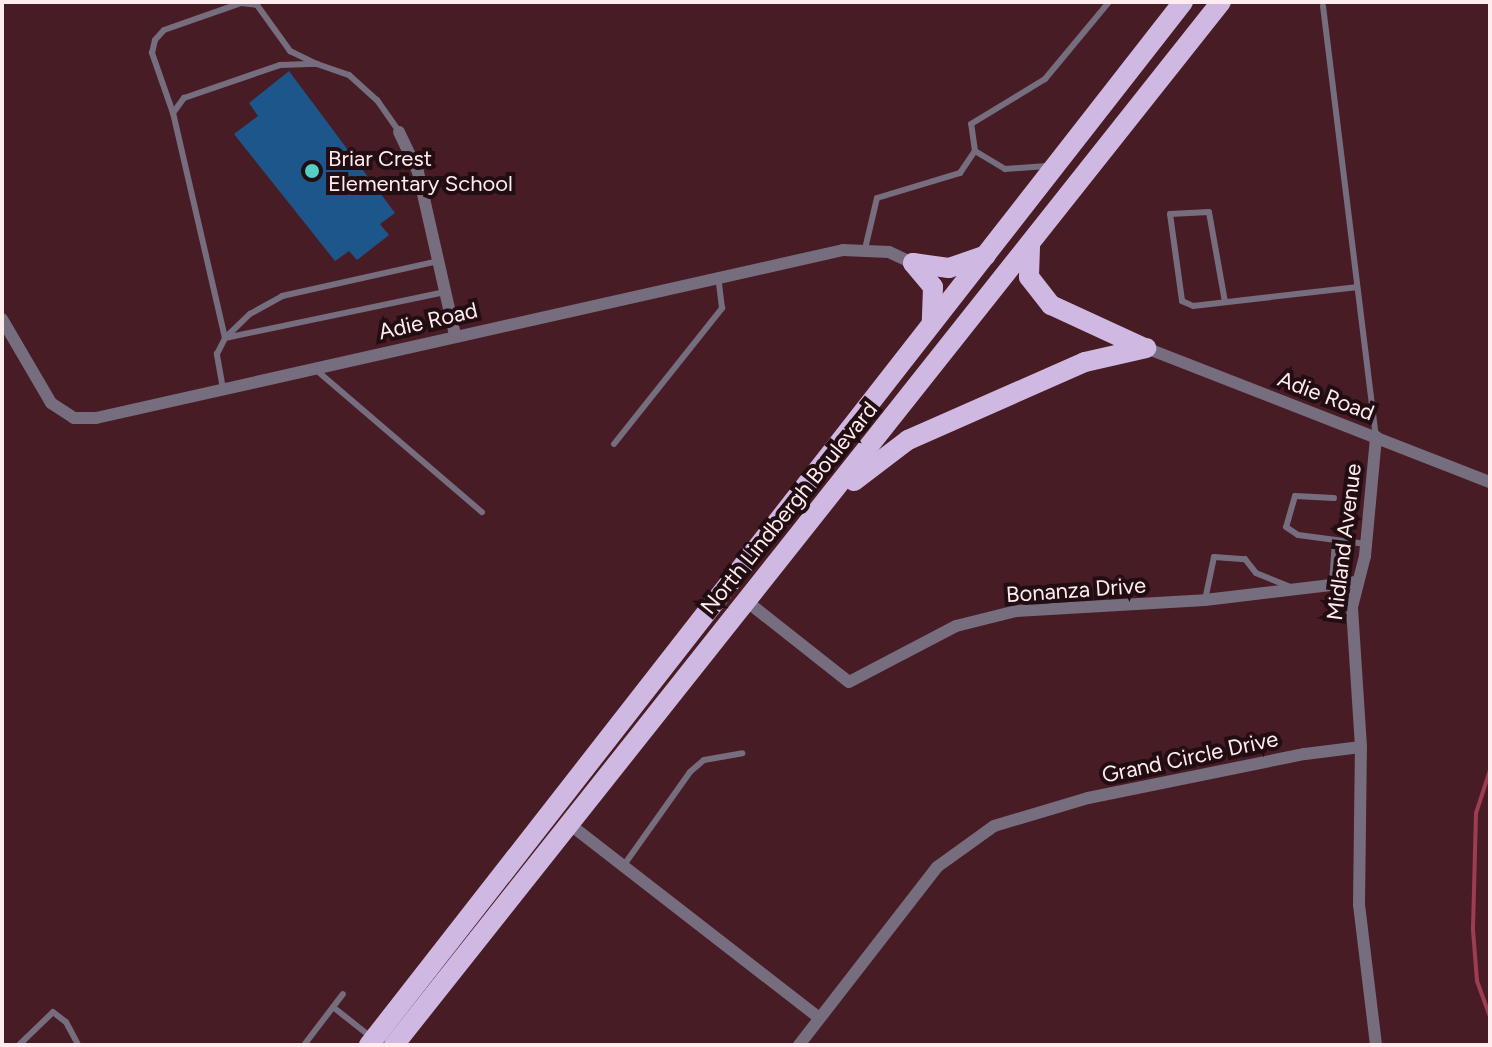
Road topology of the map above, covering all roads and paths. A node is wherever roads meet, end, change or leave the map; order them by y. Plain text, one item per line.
1 (1109, 2) edge
2 (1183, 2) edge
3 (1221, 2) edge
4 (1323, 6) dead end
5 (317, 64) junction
6 (173, 113) junction
7 (399, 132) joint
8 (975, 151) junction
9 (1055, 165) junction
10 (1031, 244) junction
11 (865, 249) junction
12 (986, 255) junction
13 (439, 261) junction
14 (913, 263) junction
15 (718, 277) junction
16 (1356, 287) junction
17 (446, 292) junction
18 (1225, 302) junction
19 (2, 319) edge
20 (932, 323) junction
21 (455, 335) junction
22 (225, 338) junction
23 (1146, 348) junction
24 (313, 367) junction
25 (223, 389) junction
26 (1376, 437) junction
27 (614, 444) dead end
28 (1490, 482) edge
29 (835, 495) junction
30 (1334, 498) dead end
31 (482, 512) dead end
32 (1335, 540) junction
33 (1366, 544) junction
34 (1356, 582) junction
35 (1332, 584) junction
36 (1291, 587) junction
37 (745, 600) junction
38 (1205, 600) junction
39 (1361, 747) junction
40 (742, 753) dead end
41 (568, 823) junction
42 (624, 865) junction
43 (343, 994) dead end
44 (333, 1007) junction
45 (818, 1017) junction
46 (379, 1043) edge
47 (19, 1045) edge
48 (78, 1045) edge
49 (304, 1045) edge
50 (799, 1045) edge
51 (1376, 1045) edge

1 - 8 lane
2 - 9 highway, North Lindbergh Boulevard
3 - 10 highway, North Lindbergh Boulevard
4 - 16 lane
5 - 6 lane
5 - 6 lane
5 - 7 lane
6 - 22 lane
7 - 13 street
8 - 9 lane
8 - 11 lane
9 - 12 highway, North Lindbergh Boulevard
10 - 23 highway
10 - 29 highway, North Lindbergh Boulevard
11 - 14 street, Adie Road
11 - 15 street, Adie Road
12 - 14 highway
12 - 20 highway, North Lindbergh Boulevard
13 - 17 street
13 - 22 lane
14 - 20 highway
15 - 21 street, Adie Road
15 - 27 lane
16 - 18 lane
16 - 26 lane
17 - 21 street
17 - 22 lane
18 - 18 lane
19 - 25 street, Adie Road
20 - 46 highway, North Lindbergh Boulevard
21 - 24 street, Adie Road
22 - 25 lane
23 - 26 street, Adie Road
23 - 29 highway
24 - 25 street, Adie Road
24 - 31 lane
26 - 28 street, Adie Road
26 - 33 street, Midland Avenue
29 - 37 highway, North Lindbergh Boulevard
30 - 32 lane
32 - 33 lane
32 - 35 lane
33 - 34 street, Midland Avenue
34 - 35 street, Bonanza Drive
34 - 39 street, Midland Avenue
35 - 36 street, Bonanza Drive
36 - 38 street, Bonanza Drive
36 - 38 lane
37 - 38 street, Bonanza Drive
37 - 41 highway, North Lindbergh Boulevard
39 - 45 street, Grand Circle Drive
39 - 51 street
40 - 42 lane
41 - 42 street
41 - 46 highway, North Lindbergh Boulevard
42 - 45 street
43 - 44 lane
44 - 46 lane
44 - 49 lane
45 - 50 street, Grand Circle Drive
47 - 48 lane

